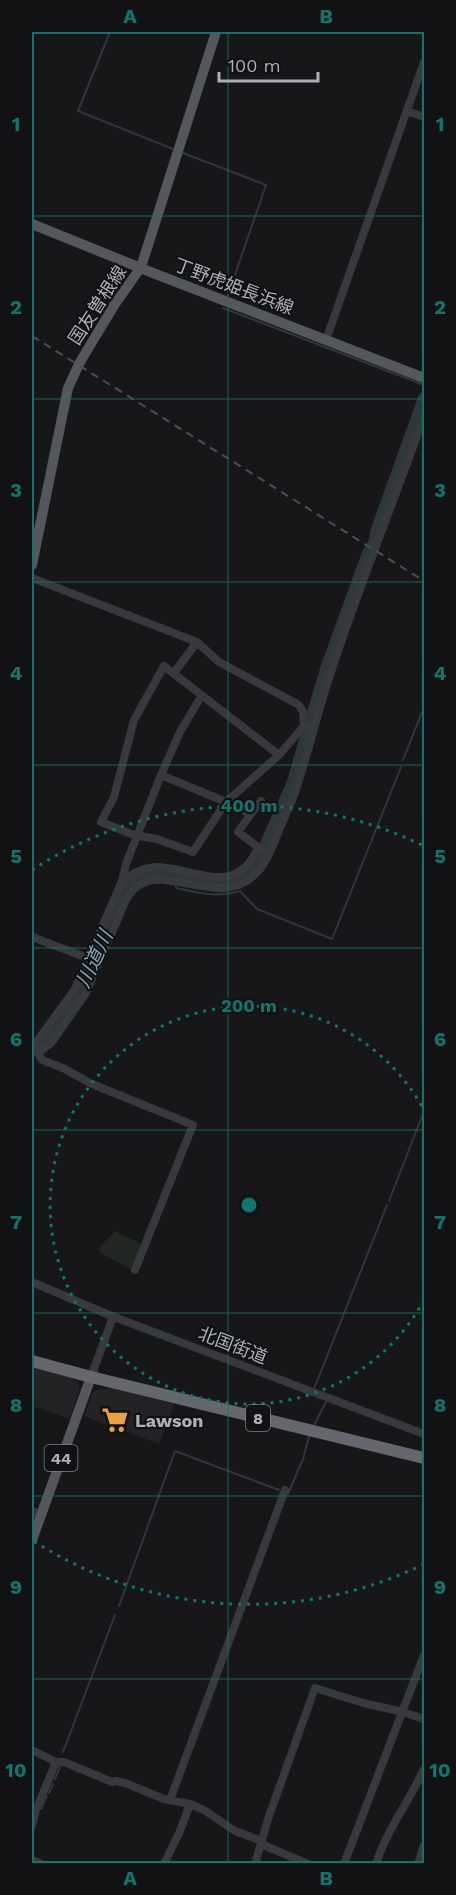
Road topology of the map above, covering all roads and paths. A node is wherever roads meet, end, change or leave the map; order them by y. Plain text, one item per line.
1 (216, 32) edge
2 (424, 62) edge
3 (407, 111) junction
4 (424, 117) edge
5 (32, 224) edge
6 (141, 267) junction
7 (326, 340) junction
8 (424, 378) edge
9 (424, 417) edge
10 (32, 566) edge
11 (32, 578) edge
12 (196, 642) junction
13 (174, 673) junction
14 (202, 695) junction
15 (309, 727) junction
16 (279, 755) junction
17 (161, 775) junction
18 (227, 800) junction
19 (261, 801) dead end
20 (250, 815) junction
21 (138, 835) junction
22 (264, 850) junction
23 (122, 880) junction
24 (32, 937) edge
25 (88, 958) junction
26 (34, 1050) edge
27 (135, 1270) dead end
28 (32, 1282) edge
29 (113, 1317) junction
30 (32, 1361) edge
31 (91, 1377) junction
32 (424, 1434) edge
33 (424, 1458) edge
34 (285, 1490) dead end
35 (36, 1513) edge
36 (32, 1540) edge
37 (424, 1655) edge
38 (403, 1712) junction
39 (424, 1719) edge
40 (32, 1750) edge
41 (56, 1762) junction
42 (424, 1769) edge
43 (170, 1800) junction
44 (190, 1804) junction
45 (34, 1809) edge
46 (32, 1825) edge
47 (262, 1842) junction
48 (424, 1845) edge
49 (32, 1860) edge
50 (42, 1863) edge
51 (164, 1863) edge
52 (255, 1863) edge
53 (308, 1863) edge
54 (344, 1863) edge
55 (376, 1863) edge
56 (418, 1863) edge

1 - 6 main road, 国友曽根線
2 - 3 street
3 - 4 street
3 - 7 street
5 - 6 main road, 丁野虎姫長浜線
6 - 7 main road, 丁野虎姫長浜線
6 - 10 main road, 国友曽根線
7 - 8 main road, 丁野虎姫長浜線
9 - 15 street
11 - 12 street
12 - 13 street
12 - 15 street
13 - 14 street
13 - 21 street
14 - 16 street
14 - 17 street
15 - 16 street
15 - 22 street
16 - 18 street
17 - 18 street
17 - 21 street
18 - 20 street
18 - 21 street
19 - 20 street
20 - 22 street
21 - 23 street
22 - 23 street
22 - 26 street
23 - 25 street
24 - 25 street
25 - 26 street
26 - 27 street
28 - 29 street, 北国街道
29 - 31 street
29 - 32 street, 北国街道
30 - 31 highway, 8
31 - 33 highway, 8
31 - 35 main road, 44
34 - 43 street
35 - 36 main road, 44
37 - 38 street
38 - 39 street
38 - 47 street
38 - 54 street
40 - 41 street
41 - 43 street
41 - 45 street
42 - 55 street
43 - 44 street
44 - 47 street
44 - 51 street
45 - 46 street
47 - 52 street
47 - 53 street
48 - 56 street
49 - 50 street

